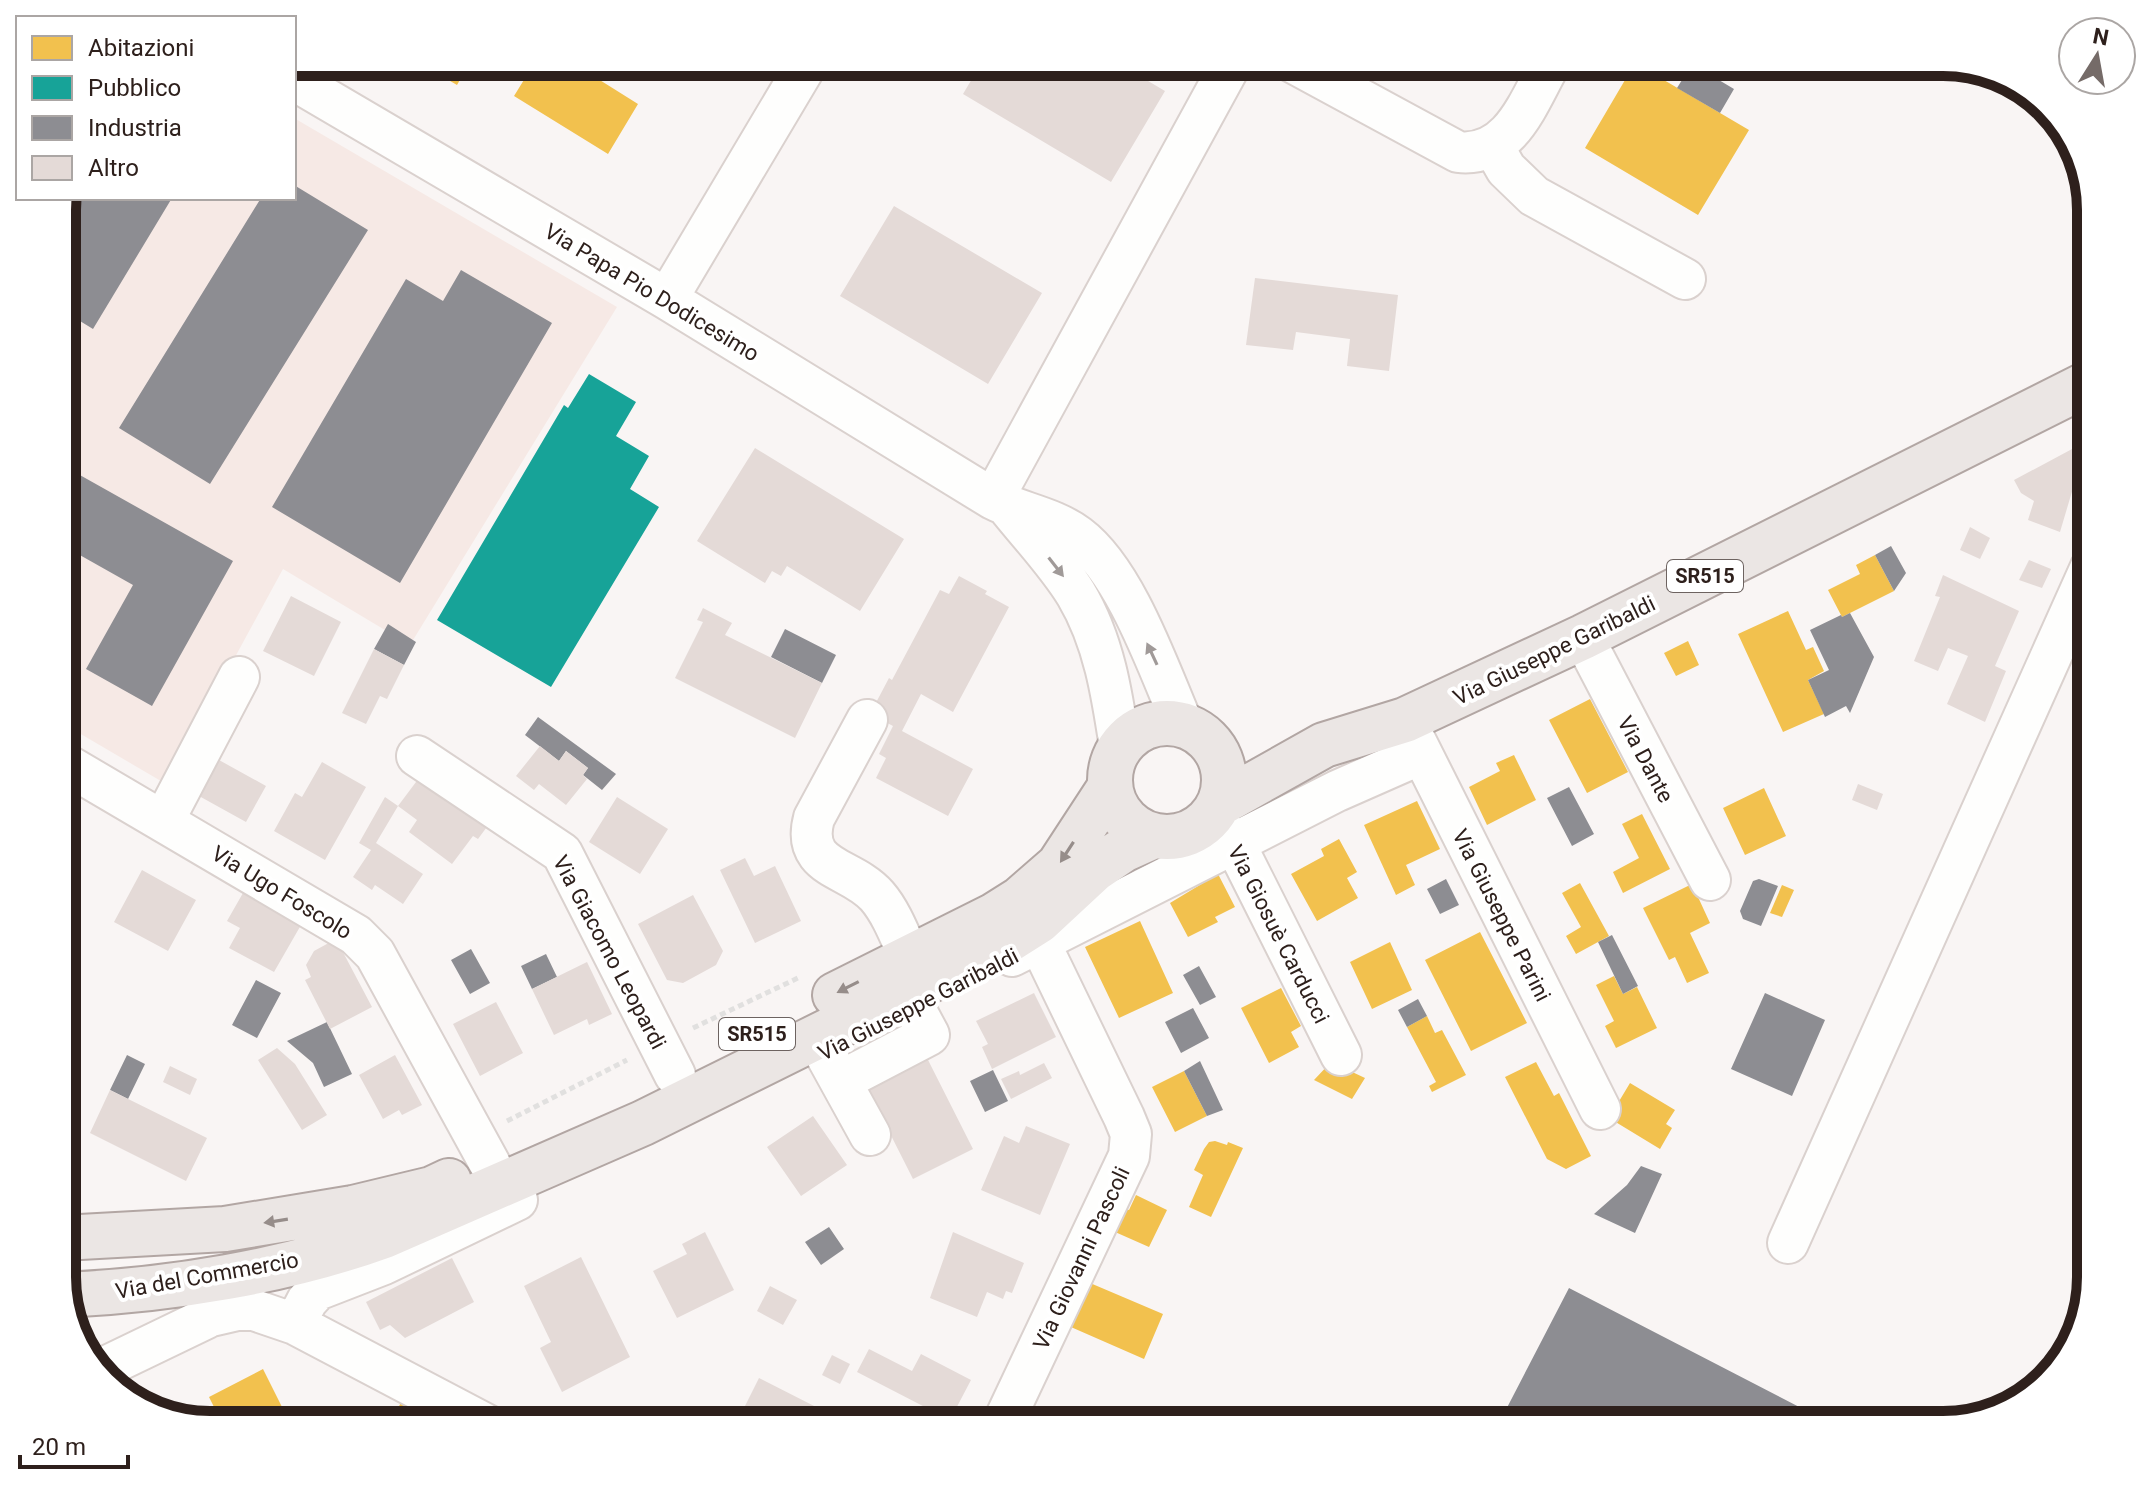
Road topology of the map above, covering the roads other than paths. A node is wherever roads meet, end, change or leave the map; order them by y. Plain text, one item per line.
1 (800, 76) edge
2 (1225, 76) edge
3 (1318, 76) edge
4 (1543, 76) edge
5 (296, 81) edge
6 (1493, 146) junction
7 (1685, 279) dead end
8 (667, 299) junction
9 (2077, 389) edge
10 (1000, 503) junction
11 (2077, 598) edge
12 (1583, 637) junction
13 (239, 677) dead end
14 (867, 720) dead end
15 (1192, 730) junction
16 (1413, 737) junction
17 (1311, 752) junction
18 (417, 756) dead end
19 (1115, 767) junction
20 (76, 770) edge
21 (164, 820) junction
22 (1222, 822) junction
23 (1154, 836) junction
24 (1710, 880) dead end
25 (1045, 939) junction
26 (910, 984) junction
27 (1341, 1055) dead end
28 (827, 1056) junction
29 (668, 1059) junction
30 (1600, 1109) dead end
31 (870, 1135) dead end
32 (482, 1151) junction
33 (454, 1216) junction
34 (351, 1229) junction
35 (76, 1237) edge
36 (1788, 1243) dead end
37 (77, 1294) edge
38 (295, 1324) junction
39 (109, 1365) edge
40 (460, 1411) edge
41 (1009, 1411) edge

1 - 8 street
2 - 10 street
3 - 6 street
4 - 6 street
5 - 8 street, Via Papa Pio Dodicesimo
6 - 7 street
8 - 10 street, Via Papa Pio Dodicesimo
9 - 12 main road, Via Giuseppe Garibaldi / SR515
15 -> 10 street, Via Papa Pio Dodicesimo
10 -> 19 street, Via Papa Pio Dodicesimo
11 - 36 street
12 - 16 main road, Via Giuseppe Garibaldi / SR515
12 - 24 street, Via Dante
13 - 21 street
14 - 26 street
15 - 17 main road, Via Giuseppe Garibaldi / SR515
15 - 19 main road, Via Giuseppe Garibaldi / SR515
15 - 22 main road
16 - 17 main road, Via Giuseppe Garibaldi / SR515
16 - 22 street, Via Giuseppe Garibaldi
16 - 30 street, Via Giuseppe Parini
17 - 22 main road, Via Giuseppe Garibaldi / SR515
18 - 29 street, Via Giacomo Leopardi
19 - 23 main road
19 -> 26 main road, Via Giuseppe Garibaldi / SR515
20 - 21 street, Via Ugo Foscolo
21 - 32 street, Via Ugo Foscolo
22 - 23 main road, Via Giuseppe Garibaldi / SR515
22 - 25 street, Via Giuseppe Garibaldi
22 - 27 street, Via Giosuè Carducci
23 - 25 main road, Via Giuseppe Garibaldi / SR515
25 - 26 main road, Via Giuseppe Garibaldi / SR515
25 - 41 street, Via Giovanni Pascoli
26 - 28 main road, Via Giuseppe Garibaldi / SR515
26 -> 29 main road, Via Giuseppe Garibaldi / SR515
28 - 31 street
28 - 33 main road, Via Giuseppe Garibaldi / SR515
29 - 32 main road, Via Giuseppe Garibaldi / SR515
32 - 34 main road, Via Giuseppe Garibaldi / SR515
33 - 34 main road, Via Giuseppe Garibaldi / SR515
33 - 38 street, Via Giuseppe Garibaldi
34 -> 35 main road, Via del Commercio / SR515
34 - 37 main road, Via del Commercio / SR515
38 - 39 street
38 - 40 street

